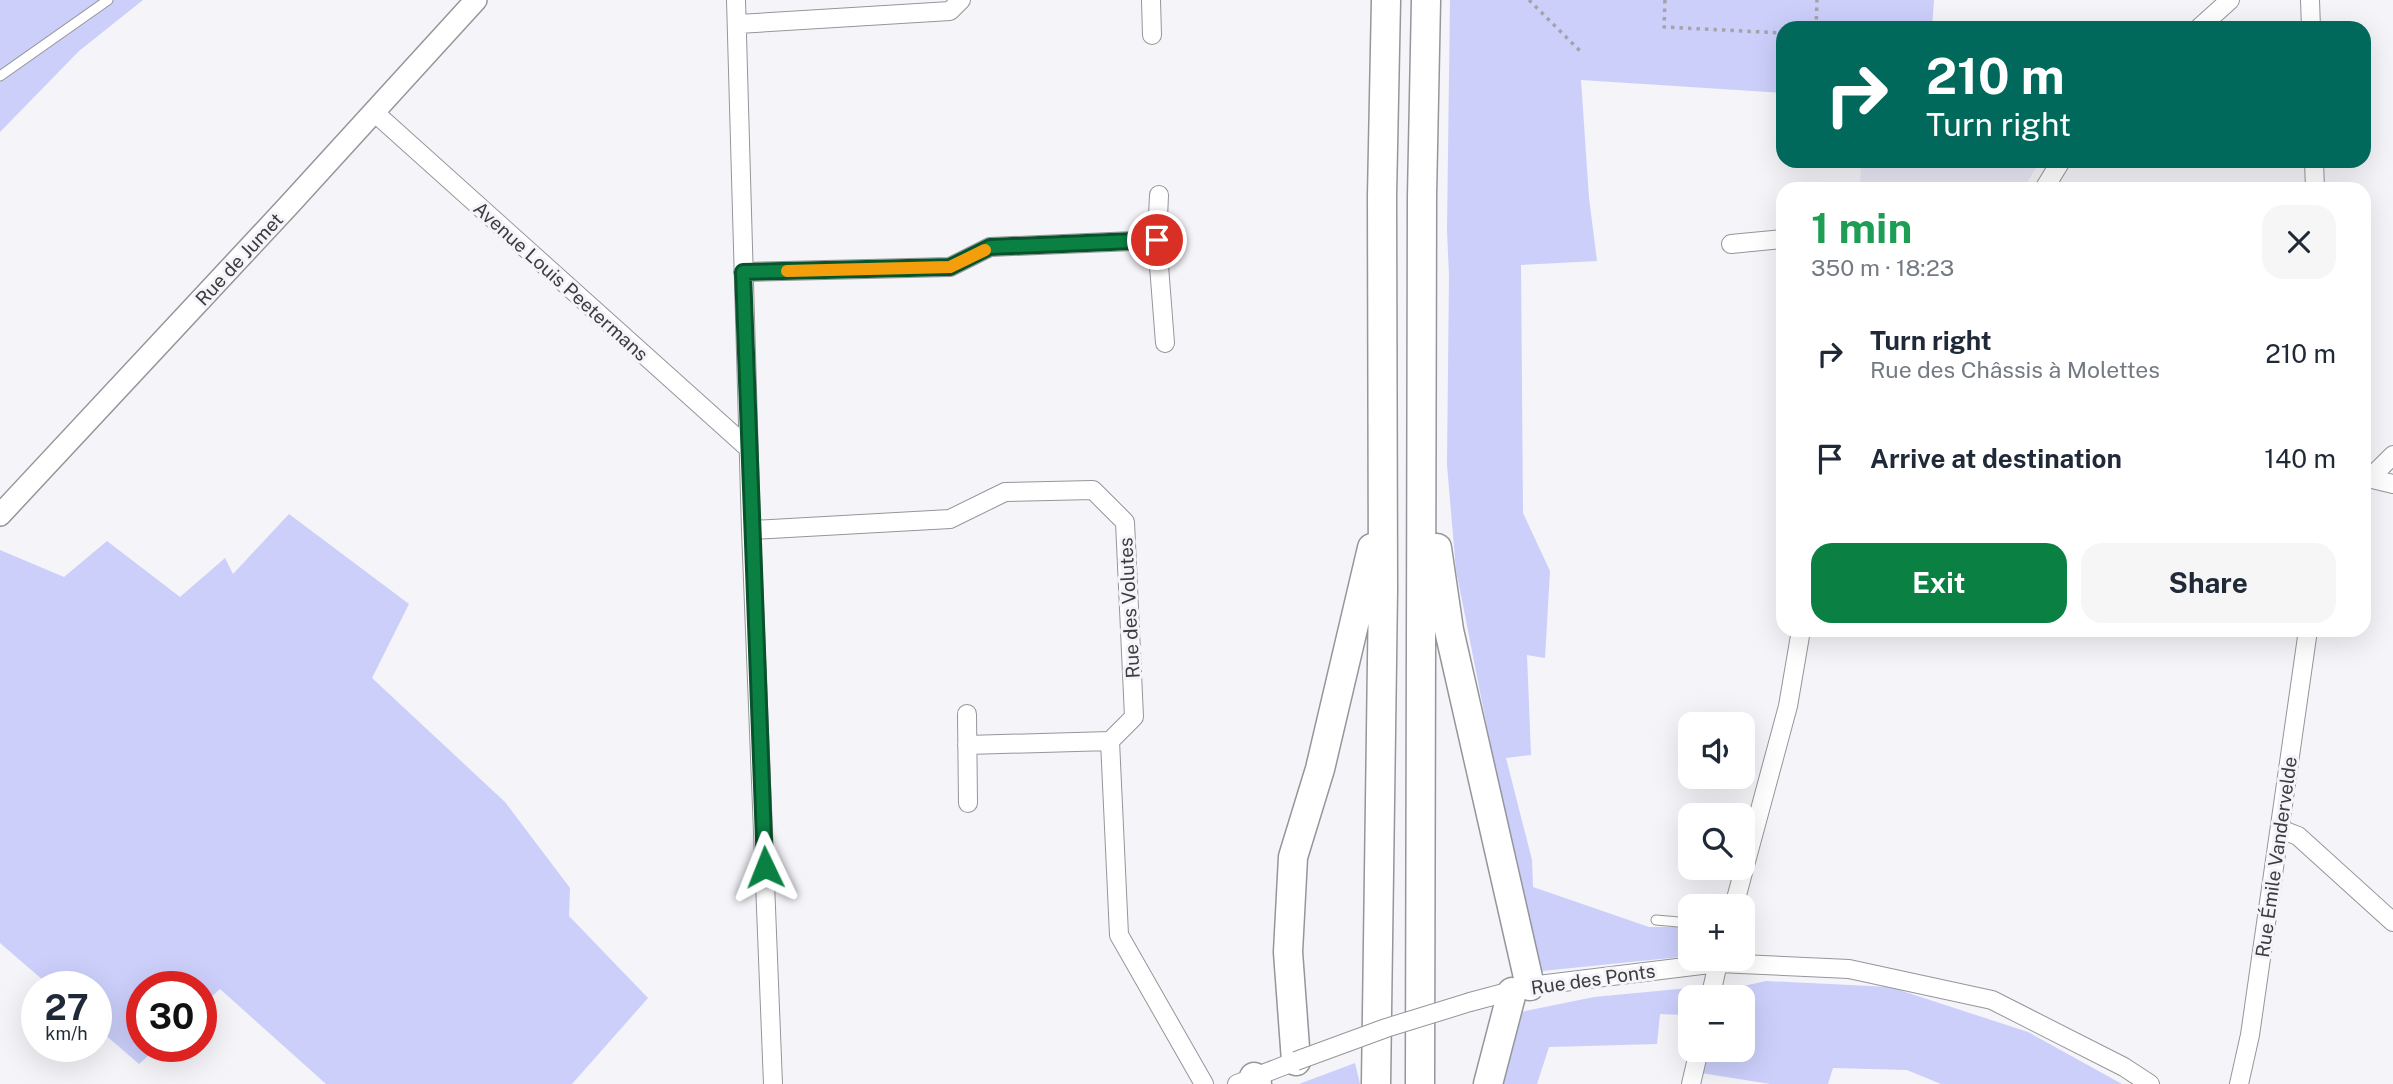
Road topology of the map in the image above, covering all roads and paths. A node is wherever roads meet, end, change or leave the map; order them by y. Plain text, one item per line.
1 (108, 0) edge
2 (476, 0) edge
3 (736, 0) edge
4 (961, 0) edge
5 (1151, 0) edge
6 (1386, 0) edge
7 (1426, 0) edge
8 (1529, 0) edge
9 (1665, 0) edge
10 (1817, 0) edge
11 (2230, 0) edge
12 (2311, 0) edge
13 (1816, 21) edge
14 (2207, 21) edge
15 (2311, 21) edge
16 (738, 24) junction
17 (1776, 33) edge
18 (1152, 35) dead end
19 (1581, 52) dead end
20 (0, 75) edge
21 (374, 112) junction
22 (1159, 195) dead end
23 (1157, 240) junction
24 (1776, 240) edge
25 (1731, 244) dead end
26 (743, 272) junction
27 (1165, 343) dead end
28 (748, 449) junction
29 (1423, 450) junction
30 (2393, 455) edge
31 (2371, 474) edge
32 (2371, 478) edge
33 (2393, 484) edge
34 (1383, 494) junction
35 (0, 515) edge
36 (751, 530) junction
37 (1800, 637) edge
38 (2307, 637) edge
39 (967, 714) dead end
40 (1110, 741) junction
41 (967, 745) junction
42 (968, 803) dead end
43 (2280, 830) junction
44 (1737, 894) edge
45 (1656, 920) dead end
46 (1678, 922) edge
47 (2393, 922) edge
48 (1755, 963) edge
49 (1678, 967) edge
50 (1521, 989) junction
51 (1296, 1061) junction
52 (1696, 1062) edge
53 (1249, 1082) edge
54 (773, 1084) edge
55 (1204, 1084) edge
56 (1376, 1084) edge
57 (1420, 1084) edge
58 (1488, 1084) edge
59 (1691, 1084) edge
60 (2150, 1084) edge
61 (2238, 1084) edge

1 - 20 lane
2 - 21 street, Rue de Jumet
3 - 16 street
4 - 16 street
5 - 18 street
6 - 34 highway
7 - 29 highway
8 - 19 path
9 - 17 path
10 - 13 path
11 - 14 street
12 - 15 street
16 - 26 street
21 - 28 street, Avenue Louis Peetermans
21 - 35 street, Rue de Jumet
22 - 23 street
23 - 26 street
23 - 27 street
24 - 25 street
26 - 28 street
28 - 36 street
29 - 50 highway
29 - 57 highway
30 - 31 street
32 - 33 street
34 - 51 highway
34 - 56 highway
36 - 40 street, Rue des Volutes
36 - 54 street
37 - 44 street
38 - 43 street, Rue Émile Vandervelde
39 - 41 street
40 - 41 street
40 - 55 street
41 - 42 street
43 - 47 street
43 - 61 street, Rue Émile Vandervelde
45 - 46 lane
48 - 60 street, Rue des Ponts
49 - 50 street, Rue des Ponts
50 - 51 street, Rue des Ponts, bridge
50 - 58 highway
51 - 53 street, Rue des Ponts
52 - 59 street

